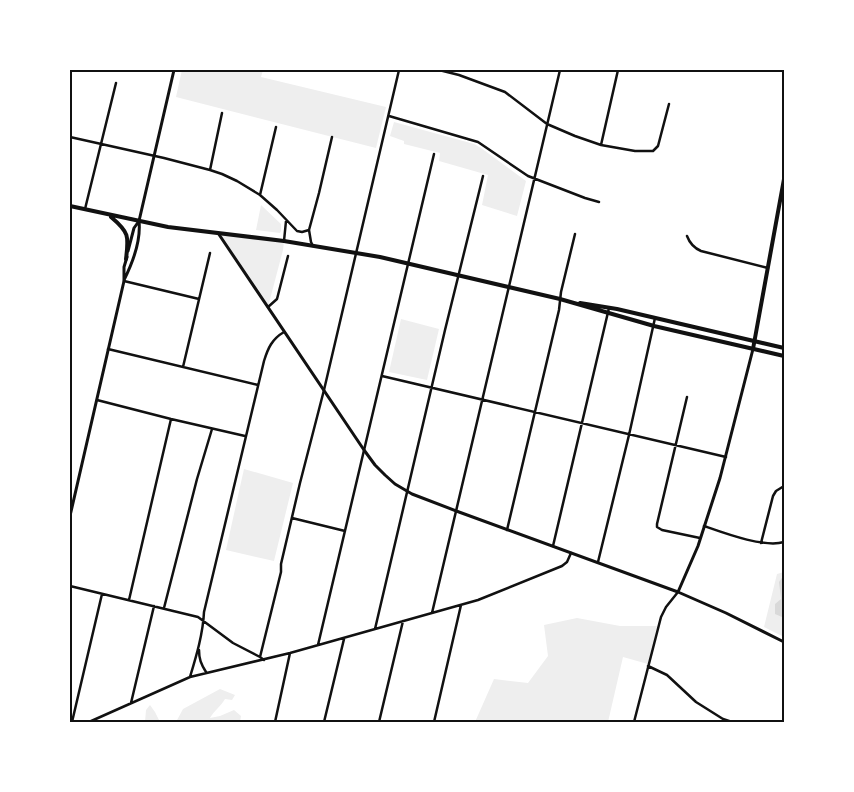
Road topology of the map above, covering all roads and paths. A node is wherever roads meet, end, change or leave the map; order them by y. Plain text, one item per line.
1 (174, 70) edge
2 (399, 70) edge
3 (440, 70) edge
4 (560, 70) edge
5 (618, 70) edge
6 (116, 83) dead end
7 (669, 104) dead end
8 (222, 113) dead end
9 (389, 116) junction
10 (547, 124) junction
11 (276, 127) dead end
12 (70, 137) edge
13 (332, 137) dead end
14 (102, 144) junction
15 (601, 145) junction
16 (434, 154) dead end
17 (154, 156) junction
18 (210, 170) junction
19 (483, 176) dead end
20 (535, 179) junction
21 (784, 179) edge
22 (260, 196) junction
23 (599, 202) dead end
24 (70, 206) edge
25 (85, 209) junction
26 (109, 215) junction
27 (286, 220) junction
28 (139, 221) junction
29 (308, 230) junction
30 (218, 233) junction
31 (575, 234) dead end
32 (687, 236) dead end
33 (284, 241) junction
34 (313, 246) junction
35 (210, 253) dead end
36 (356, 253) junction
37 (288, 256) dead end
38 (126, 259) junction
39 (408, 264) junction
40 (768, 268) junction
41 (459, 275) junction
42 (124, 281) junction
43 (509, 287) junction
44 (199, 299) junction
45 (560, 299) junction
46 (268, 307) junction
47 (609, 308) junction
48 (608, 313) junction
49 (655, 318) junction
50 (654, 326) junction
51 (284, 332) junction
52 (754, 341) junction
53 (784, 348) edge
54 (108, 349) junction
55 (752, 349) junction
56 (784, 356) edge
57 (183, 367) junction
58 (381, 376) junction
59 (258, 385) junction
60 (432, 388) junction
61 (324, 390) junction
62 (687, 397) dead end
63 (97, 400) junction
64 (482, 400) junction
65 (534, 412) junction
66 (171, 419) junction
67 (583, 424) junction
68 (212, 428) junction
69 (629, 434) junction
70 (245, 436) junction
71 (675, 445) junction
72 (364, 450) junction
73 (726, 457) junction
74 (784, 486) edge
75 (407, 492) junction
76 (456, 511) junction
77 (70, 516) edge
78 (292, 518) junction
79 (704, 526) junction
80 (507, 530) junction
81 (345, 531) junction
82 (700, 538) junction
83 (784, 542) edge
84 (761, 543) junction
85 (553, 546) junction
86 (571, 552) junction
87 (598, 562) junction
88 (70, 586) edge
89 (678, 592) junction
90 (102, 594) junction
91 (129, 600) junction
92 (461, 605) junction
93 (154, 606) junction
94 (164, 608) junction
95 (432, 613) junction
96 (204, 620) junction
97 (403, 621) junction
98 (375, 629) junction
99 (344, 639) junction
100 (784, 642) edge
101 (318, 645) junction
102 (199, 646) junction
103 (290, 654) junction
104 (260, 657) junction
105 (264, 660) junction
106 (648, 666) junction
107 (207, 673) junction
108 (190, 678) junction
109 (131, 704) junction
110 (72, 722) edge
111 (89, 722) edge
112 (275, 722) edge
113 (324, 722) edge
114 (379, 722) edge
115 (434, 722) edge
116 (634, 722) edge
117 (732, 722) edge

1 - 17 street
2 - 9 street
3 - 10 street
4 - 10 street
5 - 15 street
6 - 14 street
7 - 15 street
8 - 18 street
9 - 20 street
9 - 36 street
10 - 15 street
10 - 20 street
11 - 22 street
12 - 14 street
13 - 29 street
14 - 17 street
14 - 25 street
16 - 39 street
17 - 18 street
17 - 28 street
18 - 22 street
19 - 41 street
20 - 23 street
20 - 43 street
21 - 40 main road
22 - 27 street
24 - 25 main road
25 - 26 main road
26 - 28 main road
26 - 38 main road
27 - 29 street
27 - 33 street
28 - 30 main road
28 - 38 street
28 - 42 street
29 - 34 street
30 - 33 main road
30 - 46 street
31 - 45 street
32 - 40 street
33 - 34 main road
34 - 36 main road
35 - 44 street
36 - 39 main road
36 - 61 street
37 - 46 street
38 - 42 street
39 - 41 main road
39 - 58 street
40 - 52 main road
41 - 43 main road
41 - 60 street
42 - 44 street
42 - 54 street
43 - 45 main road
43 - 64 street
44 - 57 street
45 - 47 main road
45 - 48 main road
45 - 65 street
46 - 51 street
47 - 48 street
47 - 49 main road
48 - 50 main road
48 - 67 street
49 - 50 street
49 - 52 main road
50 - 55 main road
50 - 69 street
51 - 59 street
51 - 61 street
52 - 53 main road
52 - 55 main road
54 - 57 street
54 - 63 street
55 - 56 main road
55 - 73 street
57 - 59 street
58 - 60 street
58 - 72 street
59 - 70 street
60 - 64 street
60 - 75 street
61 - 72 street
61 - 78 street
62 - 71 street
63 - 66 street
63 - 77 street
64 - 65 street
64 - 76 street
65 - 67 street
65 - 80 street
66 - 68 street
66 - 91 street
67 - 69 street
67 - 85 street
68 - 70 street
68 - 94 street
69 - 71 street
69 - 87 street
70 - 96 street
71 - 73 street
71 - 82 street
72 - 75 street
72 - 81 street
73 - 79 street
74 - 84 street
75 - 76 street
75 - 98 street
76 - 80 street
76 - 95 street
78 - 81 street
78 - 104 street
79 - 82 street
79 - 84 street
80 - 85 street
81 - 101 street
82 - 89 street
83 - 84 street
85 - 86 street
86 - 87 street
86 - 92 street
87 - 89 street
88 - 90 street
89 - 100 street
89 - 106 street
90 - 91 street
90 - 110 street
91 - 93 street
92 - 95 street
92 - 115 street
93 - 94 street
93 - 109 street
94 - 96 street
95 - 97 street
96 - 102 street
96 - 104 street
97 - 98 street
97 - 114 street
98 - 99 street
99 - 101 street
99 - 113 street
101 - 103 street
102 - 107 street
102 - 108 street
103 - 105 street
103 - 112 street
104 - 105 street
105 - 107 street
106 - 116 street
106 - 117 street
107 - 108 street
108 - 109 street
109 - 111 street

